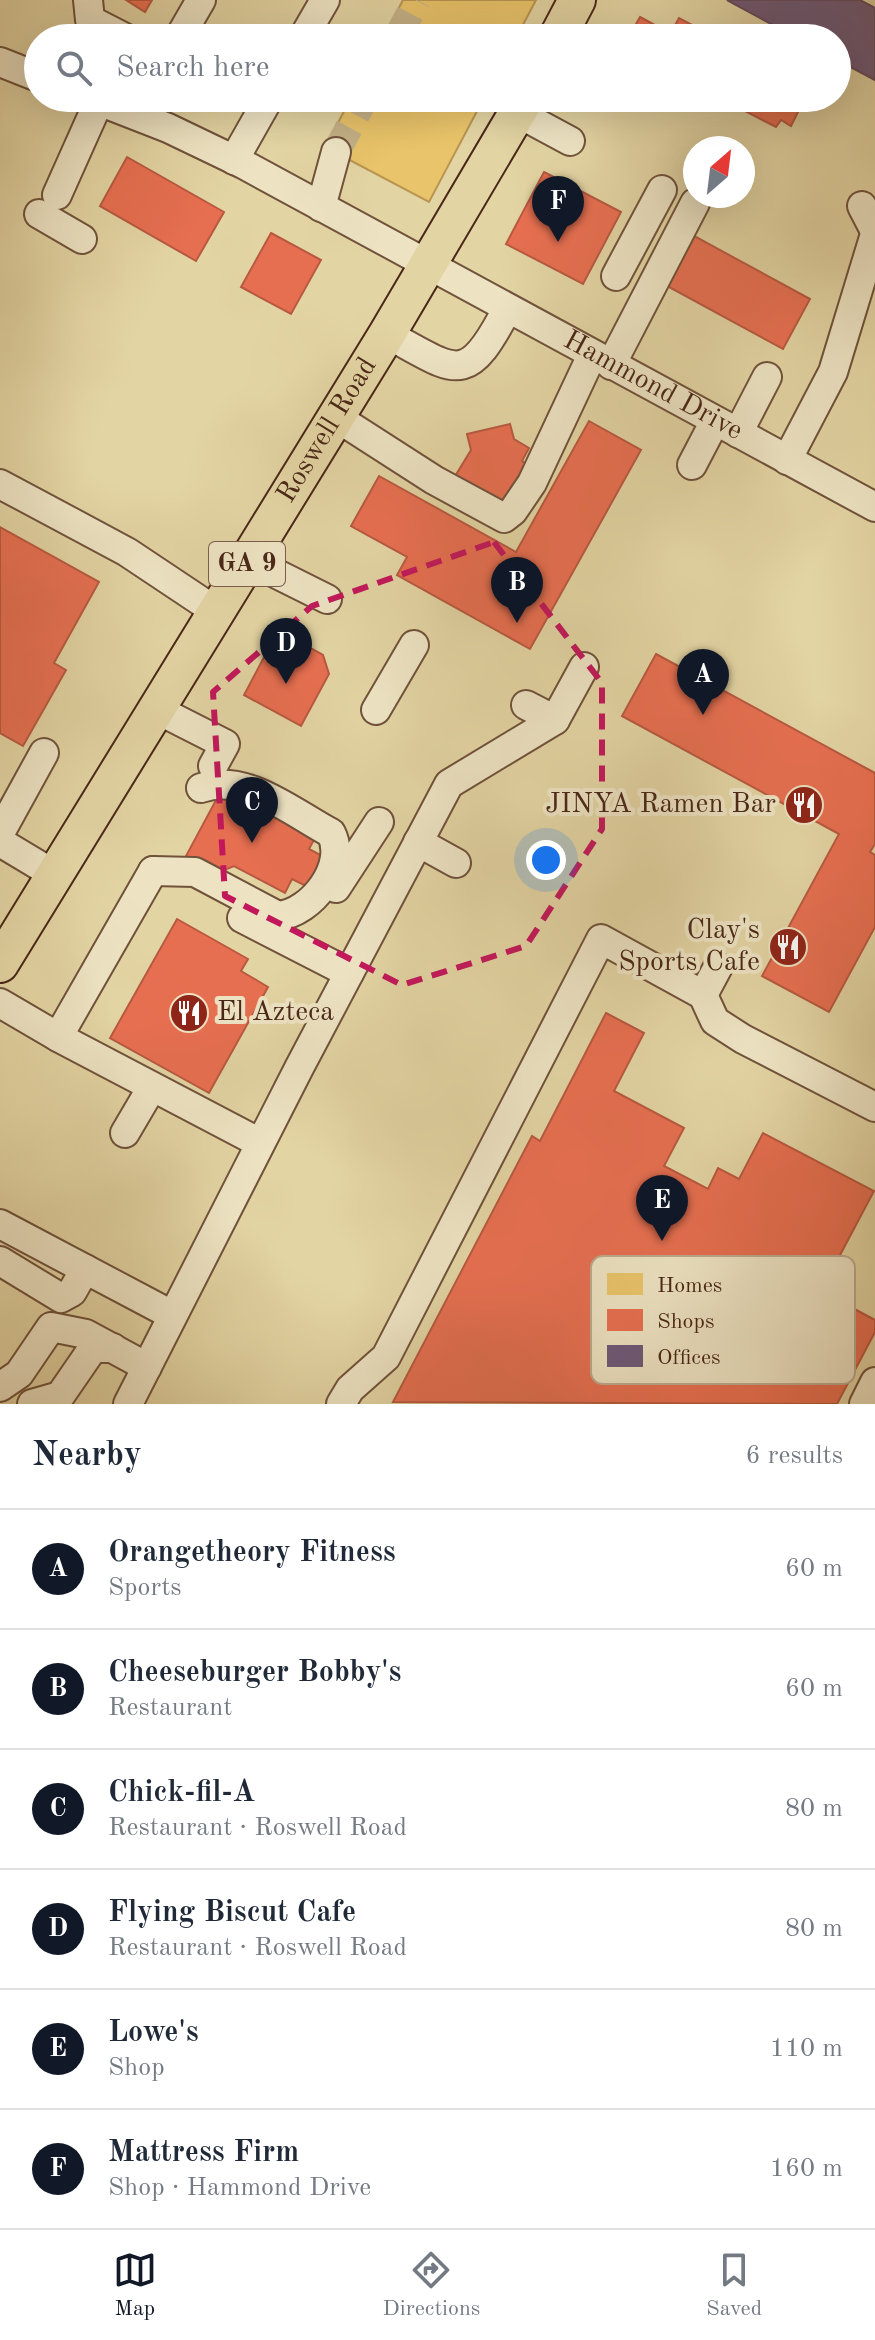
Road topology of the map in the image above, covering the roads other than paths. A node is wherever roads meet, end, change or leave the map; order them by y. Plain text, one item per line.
1 (88, 0) edge
2 (201, 0) edge
3 (325, 0) edge
4 (577, 0) edge
5 (98, 24) edge
6 (187, 24) edge
7 (311, 24) edge
8 (564, 24) edge
9 (0, 62) edge
10 (24, 71) edge
11 (90, 112) edge
12 (151, 112) edge
13 (256, 112) edge
14 (518, 112) edge
15 (530, 112) edge
16 (570, 141) dead end
17 (336, 152) tunnel mouth
18 (234, 160) junction
19 (662, 190) dead end
20 (321, 207) junction
21 (692, 208) edge
22 (871, 224) edge
23 (82, 239) dead end
24 (428, 266) junction
25 (616, 276) dead end
26 (507, 309) junction
27 (387, 334) junction
28 (601, 360) junction
29 (767, 377) dead end
30 (336, 417) junction
31 (726, 427) junction
32 (787, 460) junction
33 (692, 465) dead end
34 (0, 484) edge
35 (875, 507) edge
36 (249, 560) junction
37 (327, 599) dead end
38 (217, 612) junction
39 (414, 645) dead end
40 (584, 667) dead end
41 (526, 705) dead end
42 (158, 710) junction
43 (376, 710) dead end
44 (555, 720) junction
45 (44, 753) dead end
46 (379, 822) dead end
47 (0, 833) edge
48 (0, 842) edge
49 (418, 842) junction
50 (456, 863) dead end
51 (153, 871) junction
52 (55, 875) junction
53 (289, 942) junction
54 (0, 964) edge
55 (718, 967) dead end
56 (349, 973) junction
57 (703, 995) junction
58 (0, 1003) edge
59 (58, 1037) junction
60 (152, 1087) junction
61 (875, 1107) edge
62 (125, 1133) dead end
63 (260, 1143) junction
64 (0, 1224) edge
65 (0, 1261) edge
66 (85, 1269) junction
67 (59, 1297) junction
68 (172, 1315) junction
69 (51, 1327) junction
70 (113, 1348) junction
71 (147, 1367) junction
72 (875, 1382) edge
73 (0, 1387) edge
74 (58, 1400) edge
75 (32, 1404) edge
76 (128, 1404) edge
77 (341, 1404) edge
78 (864, 1404) edge

1 - 5 street
2 - 6 street
3 - 7 street
4 - 8 main road
9 - 10 street
11 - 23 street
12 - 18 street, Hammond Drive
13 - 18 street
14 - 24 main road, Roswell Road / GA 9
15 - 16 street
17 - 20 street
18 - 20 street, Hammond Drive
19 - 25 street
20 - 24 street, Hammond Drive
21 - 28 street
22 - 32 street
24 - 26 street, Hammond Drive
24 - 27 main road, Roswell Road / GA 9
26 - 27 street
26 - 28 street, Hammond Drive
27 - 30 main road, Roswell Road / GA 9
28 - 30 street
28 - 31 street, Hammond Drive
29 - 31 street
30 - 36 main road, Roswell Road / GA 9
31 - 32 street, Hammond Drive
31 - 33 street
32 - 35 street, Hammond Drive
34 - 38 street
36 - 37 street
36 - 38 main road, Roswell Road / GA 9
38 - 42 main road, Roswell Road / GA 9
39 - 43 street
40 - 44 street
41 - 44 street
42 - 51 street
42 - 52 main road, Roswell Road / GA 9
44 - 49 street
45 - 47 street
46 - 53 street
48 - 52 street
49 - 50 street
49 - 56 street
51 - 53 street
51 - 59 street
52 - 54 main road, Roswell Road / GA 9
53 - 56 street
55 - 57 street
56 - 63 street
57 - 61 street
57 - 77 street
58 - 59 street
59 - 60 street
60 - 62 street
60 - 63 street
63 - 68 street
64 - 66 street
65 - 67 street
66 - 67 street
66 - 68 street
67 - 69 street
68 - 71 street
69 - 70 street
69 - 73 street
70 - 71 street
70 - 74 street
71 - 76 street
72 - 78 street
74 - 75 street

